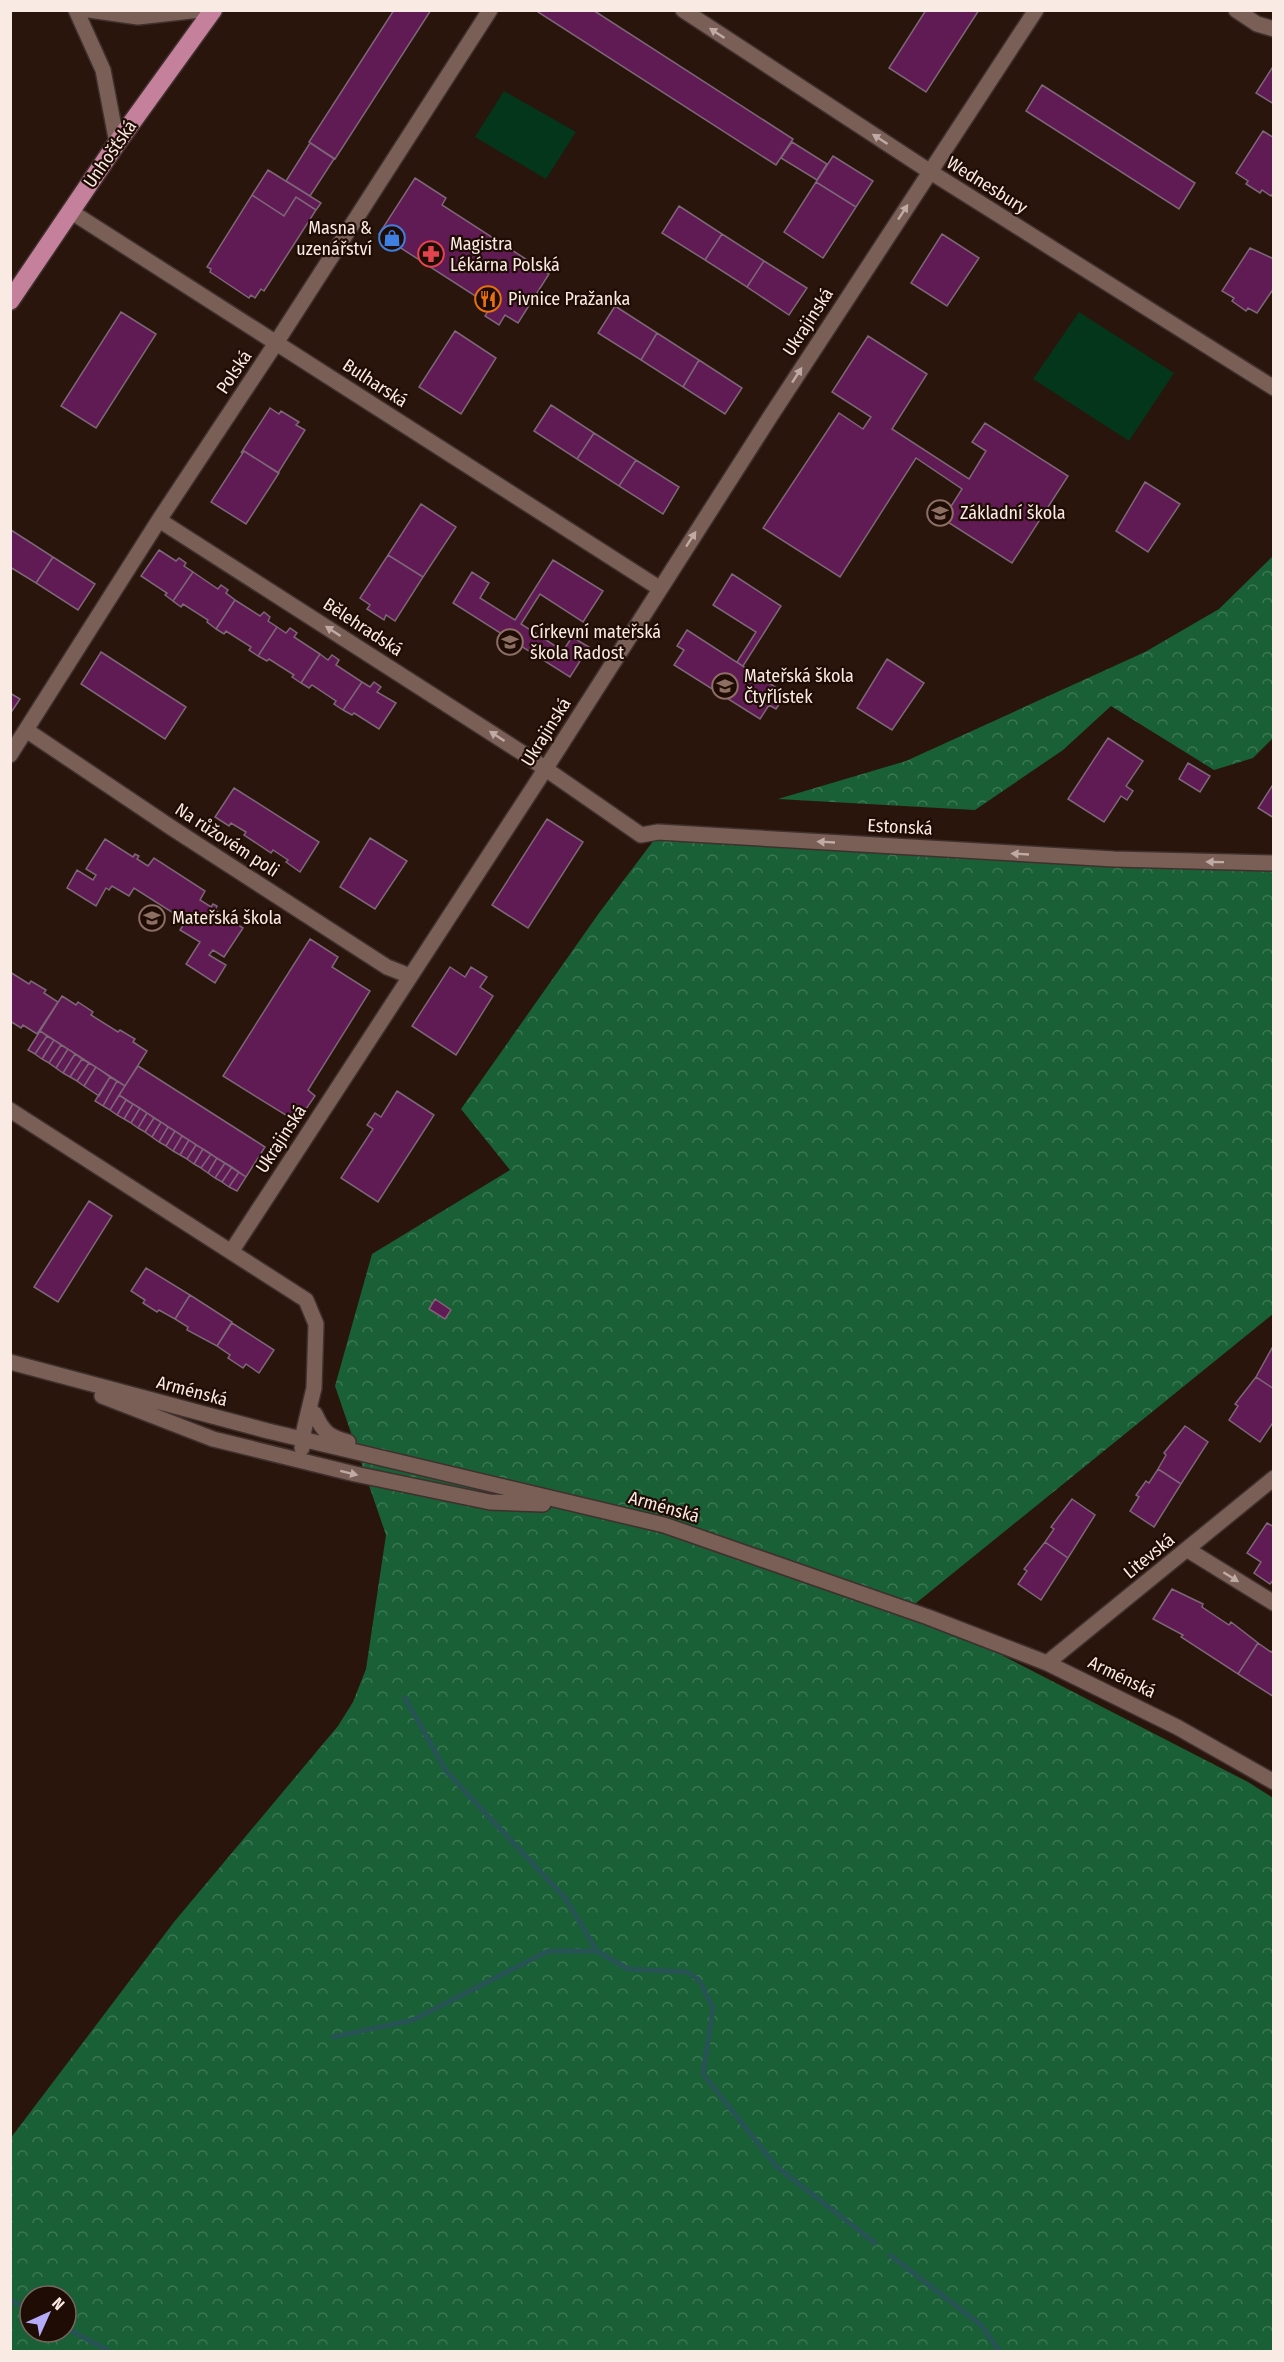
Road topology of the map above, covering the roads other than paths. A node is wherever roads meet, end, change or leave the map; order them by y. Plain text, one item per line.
1 (75, 10) edge
2 (89, 10) edge
3 (200, 10) edge
4 (213, 10) edge
5 (490, 10) edge
6 (683, 10) edge
7 (1036, 10) edge
8 (1236, 10) edge
9 (1274, 29) edge
10 (117, 143) junction
11 (929, 171) junction
12 (70, 211) junction
13 (10, 301) edge
14 (276, 343) junction
15 (1274, 388) edge
16 (159, 520) junction
17 (659, 588) junction
18 (26, 730) junction
19 (10, 755) edge
20 (546, 768) junction
21 (1274, 863) edge
22 (410, 976) junction
23 (10, 1110) edge
24 (231, 1252) junction
25 (14, 1364) edge
26 (113, 1400) junction
27 (312, 1411) junction
28 (267, 1431) junction
29 (303, 1439) junction
30 (319, 1465) junction
31 (1274, 1478) edge
32 (538, 1496) junction
33 (584, 1505) junction
34 (1188, 1550) junction
35 (1274, 1604) edge
36 (1047, 1663) junction
37 (1274, 1782) edge

1 - 10 street
2 - 3 street
4 - 10 main road, Unhošťská
5 - 14 street, Polská
11 -> 6 street, Wednesbury
7 - 11 street, Ukrajinská
8 - 9 street
10 - 12 main road, Unhošťská
11 - 15 street, Wednesbury
17 -> 11 street, Ukrajinská
12 - 13 main road, Unhošťská
12 - 14 street, Bulharská
14 - 16 street, Polská
14 - 17 street, Bulharská
16 - 18 street, Polská
20 -> 16 street, Bělehradská
17 - 20 street, Ukrajinská
18 - 19 street, Polská
18 - 22 street, Na růžovém poli
21 -> 20 street, Estonská
20 - 22 street, Ukrajinská
22 - 24 street, Ukrajinská
23 - 24 street
24 - 27 street
25 - 26 street
25 - 28 street, Arménská
26 - 29 street
26 - 30 street
27 - 28 street
27 - 29 street
27 - 32 street
28 - 29 street, Arménská
29 - 30 street
29 - 32 street, Arménská
30 -> 33 street
31 - 34 street, Litevská
32 - 33 street, Arménská
33 - 36 street, Arménská
34 -> 35 street
34 - 36 street, Litevská
36 - 37 street, Arménská

